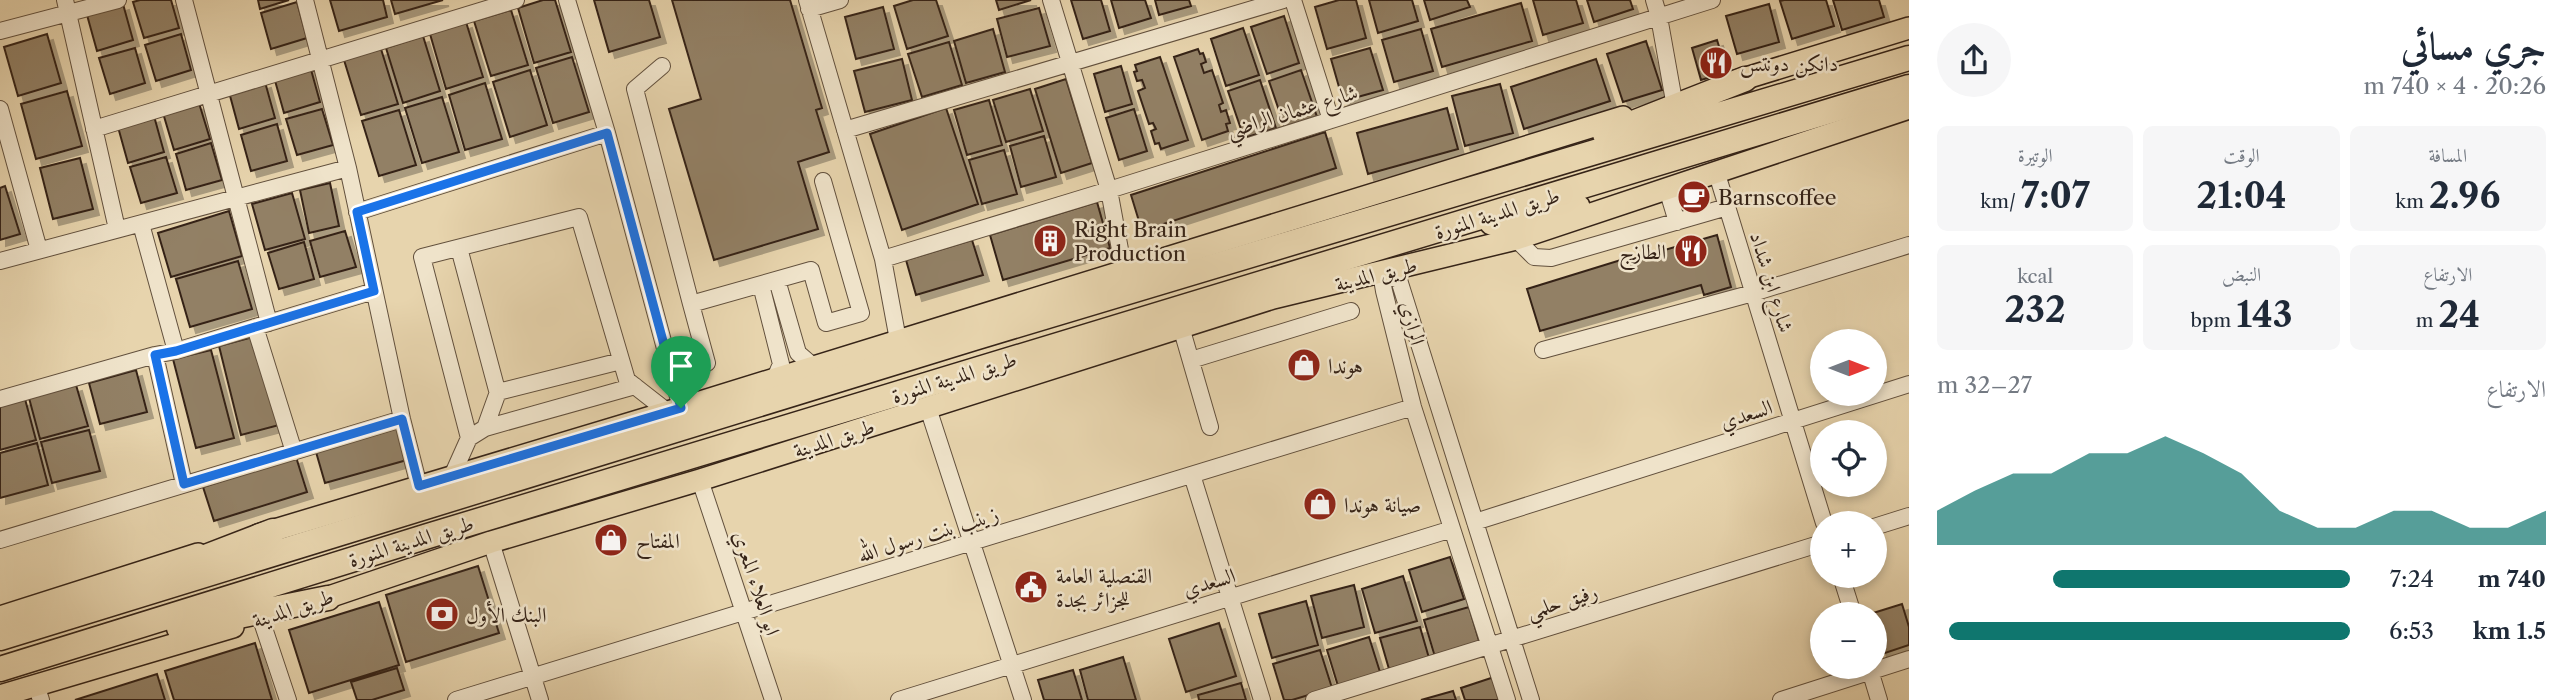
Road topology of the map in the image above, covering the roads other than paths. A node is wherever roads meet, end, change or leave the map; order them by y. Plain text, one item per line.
1 (118, 0) edge
2 (184, 0) edge
3 (305, 0) edge
4 (516, 0) edge
5 (567, 0) edge
6 (840, 0) edge
7 (1051, 0) edge
8 (1283, 0) edge
9 (1293, 0) edge
10 (1654, 0) edge
11 (1712, 0) edge
12 (808, 5) edge
13 (66, 7) edge
14 (1659, 17) junction
15 (1909, 28) edge
16 (0, 31) edge
17 (1909, 58) edge
18 (320, 59) junction
19 (1070, 63) junction
20 (662, 66) dead end
21 (1745, 79) junction
22 (1909, 87) edge
23 (209, 93) junction
24 (1674, 101) junction
25 (1909, 108) edge
26 (0, 109) edge
27 (1331, 120) junction
28 (94, 129) junction
29 (845, 130) junction
30 (607, 133) junction
31 (348, 168) junction
32 (1717, 174) junction
33 (823, 181) dead end
34 (1667, 189) junction
35 (1109, 190) junction
36 (236, 199) junction
37 (1413, 207) junction
38 (1727, 207) junction
39 (357, 212) junction
40 (1677, 222) junction
41 (141, 225) junction
42 (117, 229) junction
43 (1413, 239) junction
44 (1516, 239) junction
45 (1909, 245) edge
46 (458, 248) junction
47 (39, 250) junction
48 (883, 259) junction
49 (0, 261) edge
50 (1124, 271) junction
51 (1381, 273) junction
52 (777, 280) junction
53 (761, 285) junction
54 (374, 291) junction
55 (1753, 293) junction
56 (1092, 302) junction
57 (691, 303) junction
58 (1351, 311) dead end
59 (262, 325) junction
60 (1181, 327) junction
61 (898, 340) junction
62 (1543, 350) dead end
63 (176, 351) junction
64 (155, 355) junction
65 (1191, 360) junction
66 (621, 361) junction
67 (707, 363) dead end
68 (813, 366) junction
69 (777, 377) junction
70 (1909, 384) edge
71 (635, 386) junction
72 (498, 394) junction
73 (0, 399) edge
74 (861, 406) junction
75 (1413, 407) junction
76 (928, 408) junction
77 (675, 410) junction
78 (402, 419) junction
79 (1793, 421) junction
80 (1210, 427) dead end
81 (485, 428) junction
82 (469, 438) junction
83 (294, 452) junction
84 (1456, 463) junction
85 (1433, 471) junction
86 (1192, 475) junction
87 (452, 476) junction
88 (700, 480) junction
89 (184, 484) junction
90 (419, 486) junction
91 (669, 488) junction
92 (1820, 511) edge
93 (1909, 516) edge
94 (1475, 522) junction
95 (1887, 523) edge
96 (1452, 529) junction
97 (272, 531) junction
98 (0, 540) edge
99 (491, 542) junction
100 (972, 542) junction
101 (1810, 547) edge
102 (328, 598) junction
103 (1230, 598) junction
104 (744, 612) junction
105 (0, 617) edge
106 (261, 619) junction
107 (0, 637) edge
108 (1512, 639) junction
109 (1489, 646) junction
110 (48, 655) junction
111 (1909, 659) edge
112 (1887, 664) edge
113 (1012, 665) junction
114 (0, 670) edge
115 (532, 677) junction
116 (1841, 679) edge
117 (1872, 679) edge
118 (39, 693) edge
119 (0, 696) edge
120 (288, 700) edge
121 (456, 700) edge
122 (540, 700) edge
123 (773, 700) edge
124 (899, 700) edge
125 (1023, 700) edge
126 (1262, 700) edge
127 (1314, 700) edge
128 (1507, 700) edge
129 (1531, 700) edge
130 (1781, 700) edge
131 (1879, 700) edge

1 - 13 street
2 - 23 street
3 - 18 street
4 - 18 street
5 - 30 street
6 - 12 street
7 - 19 street
8 - 19 street
9 - 27 street
10 - 14 street
11 - 14 street, شارع عثمان الراضي
12 - 29 street
13 - 16 street
13 - 28 street
14 - 24 street
14 - 27 street, شارع عثمان الراضي
15 - 21 main road
17 - 37 highway, طريق المدينة المنورة
18 - 23 street
18 - 31 street
19 - 29 street
19 - 35 street
20 - 57 street
21 - 24 main road
21 - 37 highway
22 - 43 highway, طريق المدينة المنورة
23 - 28 street
23 - 36 street
24 - 50 main road
25 - 32 main road, طريق المدينة
26 - 47 street
27 - 35 street, شارع عثمان الراضي
28 - 42 street
29 - 48 street
30 - 39 street
30 - 77 street
31 - 36 street
31 - 39 street
32 - 34 main road, طريق المدينة
32 - 38 street, شارع ابن شداد
33 - 52 street
34 - 40 street
34 - 43 main road
34 - 44 main road, طريق المدينة
35 - 48 street, شارع عثمان الراضي
35 - 50 street
36 - 41 street
36 - 59 street
37 - 56 highway, طريق المدينة المنورة
38 - 40 street
38 - 55 street, شارع ابن شداد
39 - 54 street
40 - 44 street
41 - 42 street
41 - 63 street
42 - 47 street
43 - 74 highway, طريق المدينة المنورة
44 - 51 main road, طريق المدينة
45 - 55 street
46 - 66 street
46 - 72 street
46 - 82 street
47 - 49 street
48 - 61 street
50 - 61 main road
51 - 60 main road, طريق المدينة
51 - 75 street, الرازي
51 - 84 street, الرازي
52 - 53 street
52 - 68 street
53 - 57 street
53 - 69 street
54 - 59 street
54 - 78 street
55 - 62 street
55 - 79 street, شارع ابن شداد
56 - 69 main road
56 - 107 highway, طريق المدينة المنورة
57 - 67 street
58 - 65 street
59 - 63 street
59 - 83 street
60 - 65 street
60 - 76 main road, طريق المدينة
61 - 68 main road
63 - 64 street
64 - 73 street
64 - 89 street
65 - 80 street
66 - 71 street
66 - 72 street
68 - 69 main road
69 - 77 main road
70 - 79 street, السعدي
71 - 77 street
71 - 81 street
72 - 81 street
74 - 91 main road
74 - 110 highway, طريق المدينة المنورة
75 - 85 street, الرازي
75 - 86 street, زينب بنت رسول الله
76 - 88 main road, طريق المدينة
76 - 100 street
77 - 87 main road
78 - 83 street
78 - 90 street
79 - 92 street, شارع ابن شداد
79 - 94 street, السعدي
81 - 82 street
82 - 87 street
83 - 89 street
84 - 85 street
84 - 94 street, الرازي
85 - 96 street, الرازي
86 - 100 street, زينب بنت رسول الله
86 - 103 street
87 - 90 main road
88 - 91 main road, طريق المدينة
88 - 104 street, ابو العلاء المعري
89 - 98 street
90 - 97 main road
91 - 99 main road, طريق المدينة
93 - 95 street
94 - 108 street, الرازي
96 - 103 street, السعدي
96 - 109 street, الرازي
97 - 105 main road
97 - 107 highway
99 - 102 main road, طريق المدينة
99 - 115 street
100 - 104 street, زينب بنت رسول الله
100 - 113 street
101 - 108 street, رفيق حلمي
102 - 106 main road, طريق المدينة
102 - 110 highway
103 - 113 street, السعدي
103 - 126 street
104 - 115 street, زينب بنت رسول الله
104 - 123 street, ابو العلاء المعري
106 - 118 main road, طريق المدينة
106 - 120 street
108 - 109 street, رفيق حلمي
108 - 129 street, الرازي
109 - 127 street, رفيق حلمي
109 - 128 street, الرازي
110 - 114 highway, طريق المدينة المنورة
111 - 112 street
113 - 124 street, السعدي
113 - 125 street
115 - 121 street, زينب بنت رسول الله
115 - 122 street
116 - 130 street
117 - 131 street
118 - 119 main road, طريق المدينة

